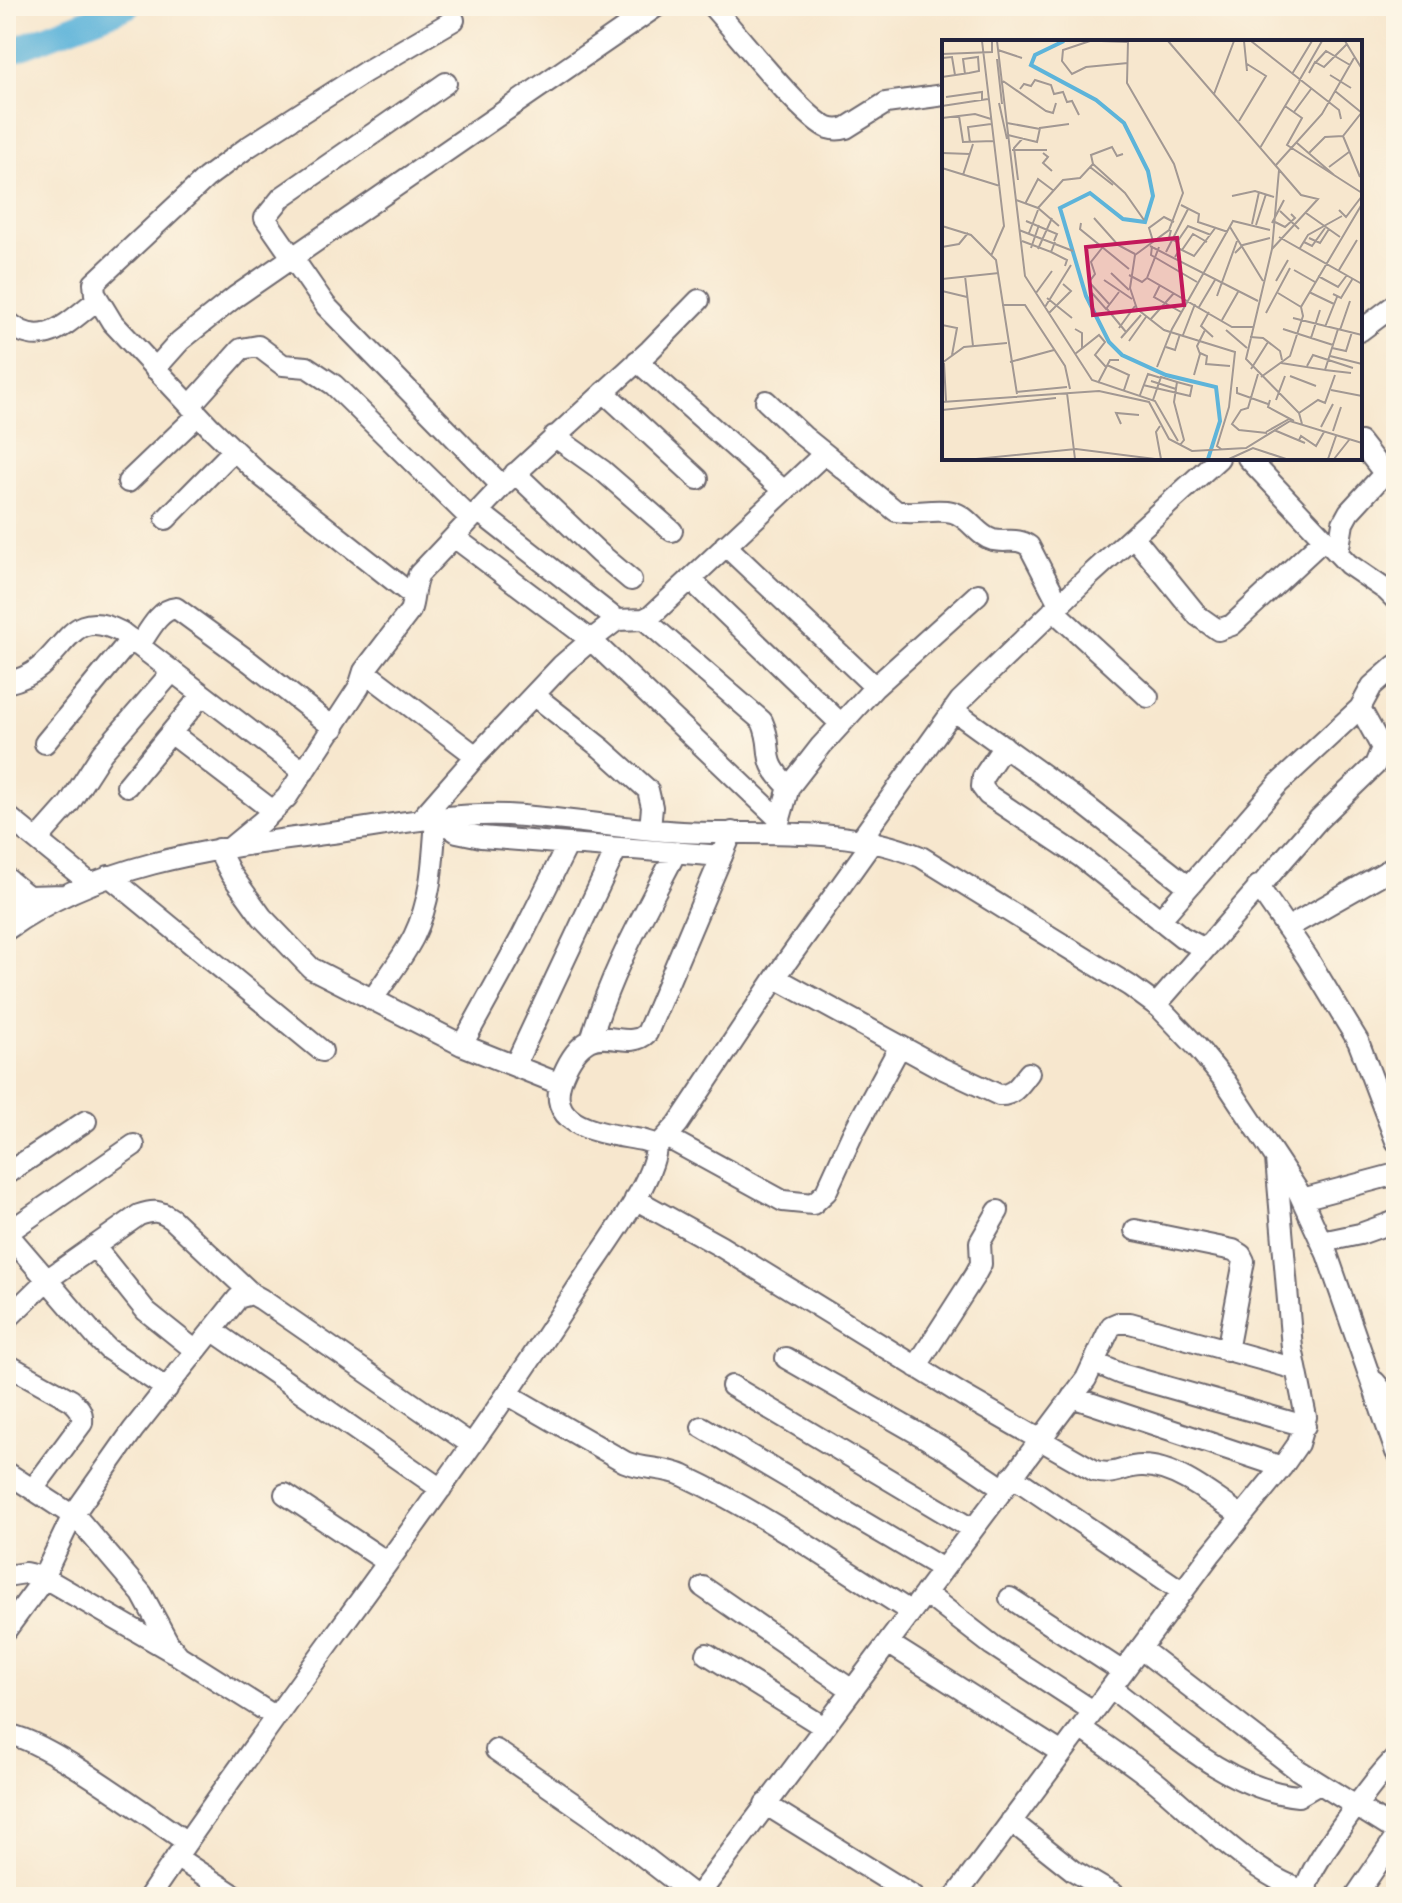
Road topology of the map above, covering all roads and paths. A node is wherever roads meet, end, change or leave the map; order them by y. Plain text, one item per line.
1 (657, 6) edge
2 (712, 6) edge
3 (454, 20) dead end
4 (446, 83) dead end
5 (942, 95) edge
6 (291, 257) junction
7 (97, 300) junction
8 (699, 300) dead end
9 (1396, 304) edge
10 (6, 320) edge
11 (1362, 330) edge
12 (637, 361) junction
13 (155, 369) junction
14 (604, 392) junction
15 (766, 401) dead end
16 (194, 410) junction
17 (554, 436) junction
18 (1362, 444) edge
19 (234, 450) junction
20 (824, 454) junction
21 (1217, 460) edge
22 (1250, 460) edge
23 (1390, 467) edge
24 (698, 479) dead end
25 (508, 480) junction
26 (128, 482) dead end
27 (784, 491) junction
28 (474, 515) junction
29 (166, 519) dead end
30 (672, 531) dead end
31 (1133, 536) junction
32 (454, 537) junction
33 (725, 545) junction
34 (1331, 546) junction
35 (690, 579) junction
36 (631, 580) dead end
37 (978, 594) dead end
38 (412, 595) junction
39 (1396, 600) edge
40 (1056, 607) junction
41 (644, 619) junction
42 (617, 620) junction
43 (591, 640) junction
44 (135, 642) junction
45 (1396, 665) edge
46 (364, 671) junction
47 (172, 672) junction
48 (6, 683) edge
49 (875, 687) junction
50 (202, 695) junction
51 (534, 695) junction
52 (1148, 697) dead end
53 (1360, 708) junction
54 (953, 710) junction
55 (841, 724) junction
56 (334, 728) junction
57 (171, 733) junction
58 (45, 743) dead end
59 (1004, 746) junction
60 (476, 756) junction
61 (1389, 756) edge
62 (304, 772) junction
63 (127, 786) dead end
64 (789, 787) junction
65 (273, 811) junction
66 (6, 815) edge
67 (428, 819) junction
68 (777, 826) junction
69 (650, 829) junction
70 (732, 832) junction
71 (37, 840) junction
72 (867, 840) junction
73 (568, 844) junction
74 (224, 848) junction
75 (617, 848) junction
76 (676, 852) junction
77 (722, 856) junction
78 (1396, 866) edge
79 (6, 878) edge
80 (100, 880) junction
81 (1188, 886) junction
82 (1258, 886) junction
83 (67, 895) junction
84 (28, 896) junction
85 (6, 906) edge
86 (1160, 920) junction
87 (1287, 928) junction
88 (6, 930) edge
89 (1205, 949) junction
90 (776, 978) junction
91 (372, 1000) junction
92 (1156, 1005) junction
93 (591, 1040) junction
94 (462, 1045) junction
95 (900, 1046) junction
96 (322, 1051) dead end
97 (515, 1065) junction
98 (1029, 1073) dead end
99 (560, 1084) junction
100 (86, 1121) dead end
101 (1396, 1141) edge
102 (661, 1142) junction
103 (134, 1145) dead end
104 (1276, 1155) junction
105 (6, 1174) edge
106 (1396, 1174) edge
107 (635, 1199) junction
108 (1302, 1199) junction
109 (998, 1211) dead end
110 (1396, 1221) edge
111 (1135, 1230) dead end
112 (6, 1232) edge
113 (1322, 1242) junction
114 (94, 1246) junction
115 (48, 1279) junction
116 (252, 1294) junction
117 (6, 1320) edge
118 (212, 1330) junction
119 (196, 1351) junction
120 (1227, 1351) junction
121 (786, 1358) dead end
122 (1095, 1363) junction
123 (6, 1364) edge
124 (916, 1367) junction
125 (1296, 1369) junction
126 (1368, 1372) junction
127 (732, 1386) dead end
128 (167, 1389) junction
129 (507, 1394) junction
130 (1072, 1397) junction
131 (1396, 1407) edge
132 (1305, 1426) junction
133 (702, 1427) dead end
134 (1041, 1438) junction
135 (472, 1445) junction
136 (1396, 1452) edge
137 (1282, 1467) junction
138 (6, 1472) edge
139 (1007, 1482) junction
140 (33, 1489) junction
141 (441, 1489) junction
142 (285, 1494) dead end
143 (73, 1515) junction
144 (1242, 1516) junction
145 (972, 1529) junction
146 (387, 1562) junction
147 (943, 1569) junction
148 (6, 1576) edge
149 (43, 1577) junction
150 (703, 1587) dead end
151 (1183, 1592) junction
152 (925, 1593) junction
153 (1010, 1598) dead end
154 (911, 1612) junction
155 (6, 1630) edge
156 (888, 1643) junction
157 (1141, 1649) junction
158 (707, 1654) dead end
159 (179, 1656) junction
160 (1117, 1680) junction
161 (852, 1690) junction
162 (276, 1717) junction
163 (1087, 1720) junction
164 (824, 1727) junction
165 (6, 1735) edge
166 (496, 1750) dead end
167 (1062, 1753) junction
168 (1394, 1763) edge
169 (1319, 1784) junction
170 (765, 1804) junction
171 (1355, 1807) junction
172 (1011, 1821) junction
173 (1396, 1831) edge
174 (1396, 1837) edge
175 (182, 1849) junction
176 (1308, 1894) edge
177 (149, 1897) edge
178 (237, 1897) edge
179 (697, 1897) edge
180 (915, 1897) edge
181 (955, 1897) edge
182 (1118, 1897) edge
183 (1355, 1897) edge

1 - 6 street
2 - 5 street
3 - 7 street
4 - 6 street
6 - 13 street
6 - 25 street
7 - 10 street
7 - 13 street
8 - 12 street
9 - 11 street
12 - 14 street
12 - 27 street
13 - 16 street
14 - 17 street
14 - 24 street
15 - 20 street
16 - 19 street
16 - 26 street
16 - 28 street
17 - 25 street
17 - 30 street
18 - 23 street
19 - 29 street
19 - 38 street
20 - 27 street
20 - 40 street
21 - 31 street
22 - 34 street
23 - 34 street
25 - 28 street
25 - 36 street
27 - 33 street
28 - 32 street
28 - 42 street
31 - 34 street
31 - 40 street
32 - 38 street
32 - 43 street
33 - 35 street
33 - 49 street
34 - 39 street
35 - 41 street
35 - 55 street
37 - 49 street
38 - 46 street
40 - 52 street
40 - 54 street
41 - 42 street
41 - 64 street
42 - 43 street
43 - 51 street
43 - 68 street
44 - 47 street
44 - 48 street
44 - 56 street
44 - 58 street
45 - 53 street
46 - 56 street
46 - 60 street
47 - 50 street
47 - 71 street
49 - 55 street
50 - 57 street
50 - 62 street
51 - 60 street
51 - 69 street
53 - 61 street
53 - 81 street
54 - 59 street
54 - 72 street
55 - 64 street
56 - 62 street
57 - 63 street
57 - 65 street
59 - 81 street
59 - 86 street
60 - 67 street
61 - 82 street
62 - 65 street
64 - 68 street
65 - 74 street
66 - 71 street
67 - 69 street
67 - 73 street
67 - 74 street
67 - 91 street
68 - 70 street
68 - 72 street
69 - 70 street
70 - 77 street
71 - 80 street
72 - 90 street
72 - 92 street
73 - 75 street
73 - 94 street
74 - 80 street
74 - 91 street
75 - 76 street
75 - 97 street
76 - 77 street
76 - 93 street
77 - 93 street
78 - 87 street
79 - 84 street
80 - 83 street
80 - 96 street
81 - 86 street
82 - 87 street
82 - 89 street
83 - 84 street
83 - 88 street
84 - 85 street
86 - 89 street
87 - 101 street
89 - 92 street
90 - 95 street
90 - 102 street
91 - 94 street
92 - 104 street
93 - 99 street
94 - 97 street
95 - 98 street
95 - 102 street
97 - 99 street
99 - 102 street
100 - 105 street
102 - 107 street
103 - 112 street
104 - 108 street
104 - 125 street
106 - 108 street
107 - 124 street
107 - 129 street
108 - 113 street
109 - 124 street
110 - 113 street
111 - 120 street
112 - 115 street
113 - 126 street
114 - 115 street
114 - 116 street
114 - 119 street
115 - 117 street
115 - 128 street
116 - 118 street
116 - 135 street
118 - 119 street
118 - 141 street
119 - 128 street
120 - 122 street
120 - 125 street
121 - 139 street
122 - 130 street
122 - 132 street
123 - 140 street
124 - 134 street
125 - 132 street
126 - 131 street
126 - 136 street
127 - 145 street
128 - 143 street
129 - 135 street
129 - 154 street
130 - 134 street
130 - 137 street
132 - 137 street
133 - 147 street
134 - 139 street
134 - 144 street
135 - 141 street
137 - 144 street
138 - 140 street
139 - 145 street
139 - 151 street
140 - 143 street
141 - 146 street
142 - 146 street
143 - 149 street
143 - 159 street
144 - 151 street
145 - 147 street
146 - 162 street
147 - 152 street
148 - 149 street
149 - 155 street
149 - 159 street
150 - 161 street
151 - 157 street
152 - 154 street
152 - 163 street
153 - 160 street
154 - 156 street
156 - 161 street
156 - 167 street
157 - 160 street
157 - 169 street
158 - 164 street
159 - 162 street
160 - 163 street
160 - 169 street
161 - 164 street
162 - 175 street
163 - 167 street
163 - 176 street
164 - 170 street
165 - 175 street
166 - 179 street
167 - 172 street
168 - 171 street
169 - 171 street
170 - 179 street
170 - 180 street
171 - 173 street
171 - 176 street
172 - 181 street
172 - 182 street
174 - 183 street
175 - 177 street
175 - 178 street

